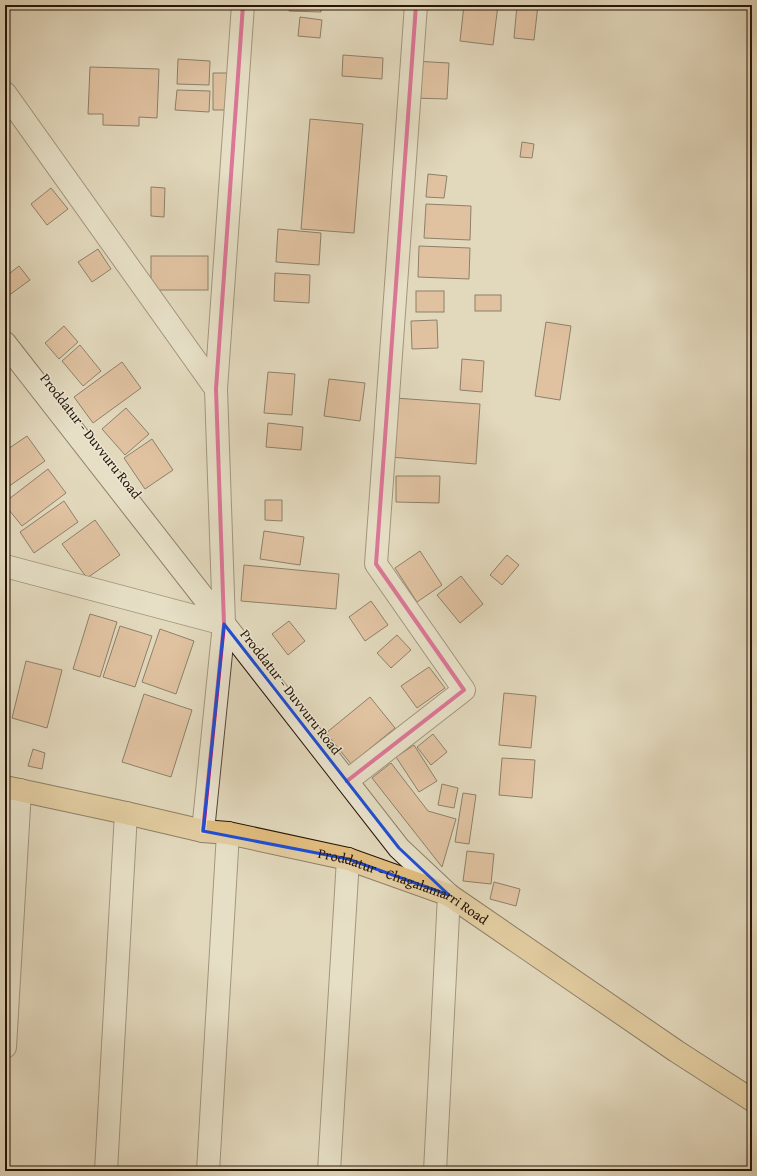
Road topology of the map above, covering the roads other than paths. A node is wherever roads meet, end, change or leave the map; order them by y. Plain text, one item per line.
1 (243, 5) edge
2 (416, 5) edge
3 (5, 93) edge
4 (5, 343) edge
5 (216, 389) junction
6 (5, 566) edge
7 (224, 624) junction
8 (347, 781) junction
9 (12, 788) edge
10 (126, 813) junction
11 (203, 831) junction
12 (228, 833) junction
13 (348, 859) junction
14 (449, 895) junction
15 (5, 1047) edge
16 (752, 1100) edge
17 (106, 1171) edge
18 (208, 1171) edge
19 (329, 1171) edge
20 (434, 1171) edge

1 - 5 street
2 - 8 street
3 - 5 street
4 - 7 street, Proddatur - Duvvuru Road
5 - 7 street
6 - 7 street
7 - 8 street, Proddatur - Duvvuru Road
7 - 11 street
8 - 14 street, Proddatur - Duvvuru Road
9 - 10 main road, Proddatur - Chagalamarri Road
9 - 15 street
10 - 11 main road, Proddatur - Chagalamarri Road
10 - 17 street
11 - 12 main road, Proddatur - Chagalamarri Road
12 - 13 main road, Proddatur - Chagalamarri Road
12 - 18 street
13 - 14 main road, Proddatur - Chagalamarri Road
13 - 19 street
14 - 16 main road, Proddatur - Chagalamarri Road
14 - 20 street

